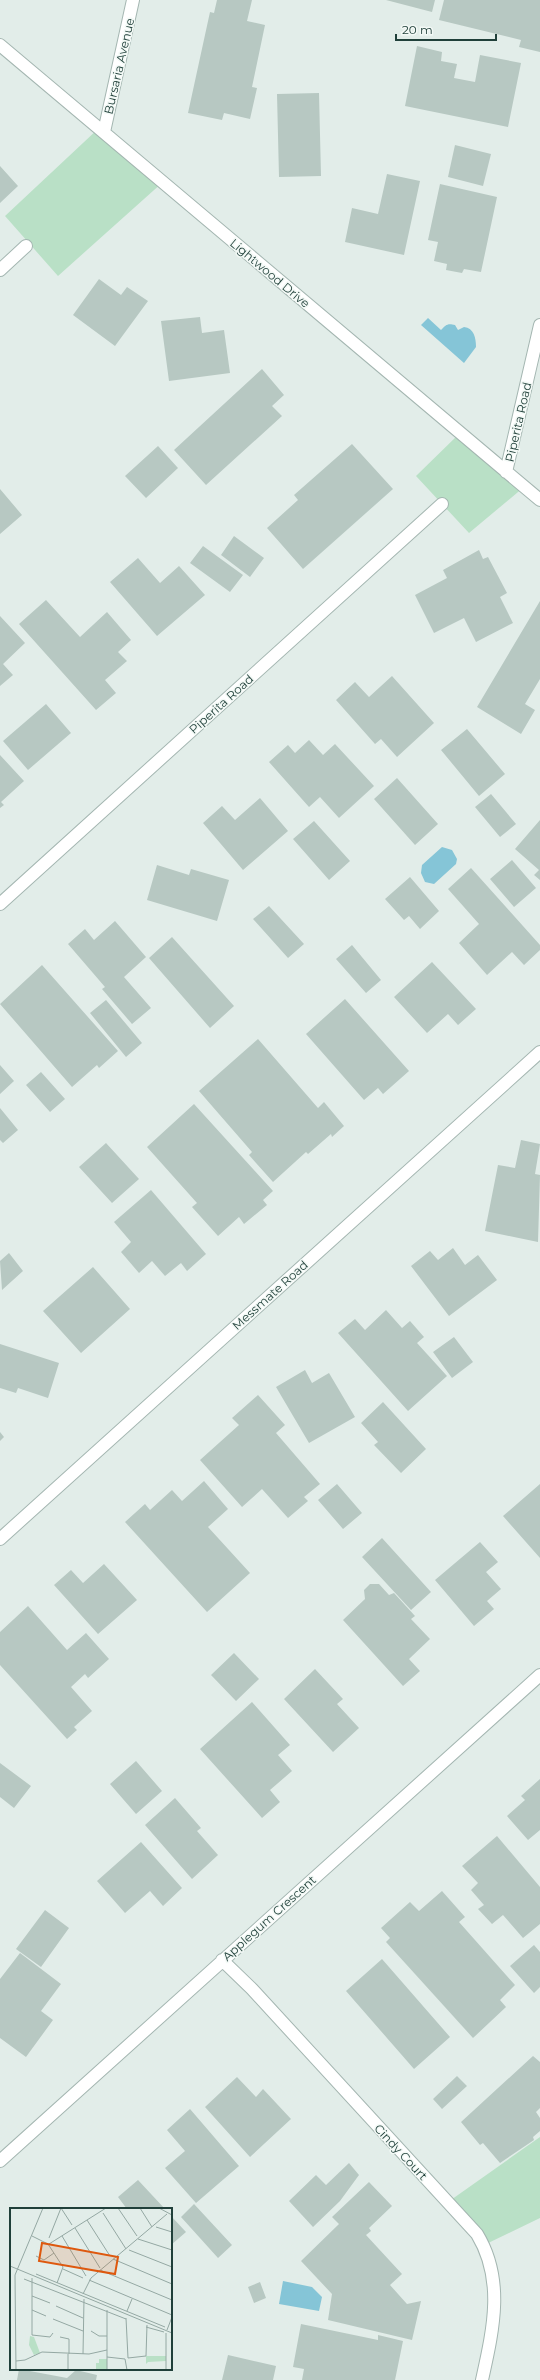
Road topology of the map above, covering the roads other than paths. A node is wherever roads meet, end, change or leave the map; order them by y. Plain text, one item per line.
1 (134, 0) edge
2 (0, 45) edge
3 (104, 132) junction
4 (26, 246) dead end
5 (0, 270) edge
6 (540, 325) edge
7 (506, 472) junction
8 (540, 500) edge
9 (442, 504) dead end
10 (0, 904) edge
11 (540, 1052) edge
12 (0, 1539) edge
13 (540, 1675) edge
14 (222, 1960) junction
15 (0, 2161) edge
16 (482, 2380) edge

1 - 3 street, Bursaria Avenue
2 - 3 street, Lightwood Drive
3 - 7 street, Lightwood Drive
4 - 5 street
6 - 7 street, Piperita Road
7 - 8 street, Lightwood Drive
9 - 10 street, Piperita Road
11 - 12 street, Messmate Road
13 - 14 street, Applegum Crescent
14 - 15 street, Applegum Crescent
14 - 16 street, Cindy Court

